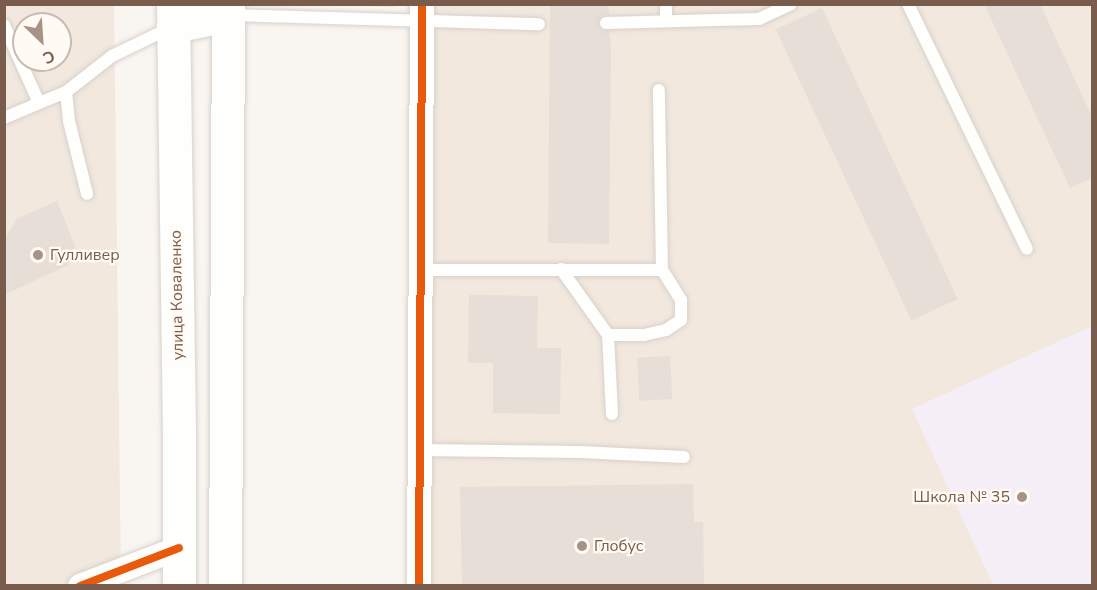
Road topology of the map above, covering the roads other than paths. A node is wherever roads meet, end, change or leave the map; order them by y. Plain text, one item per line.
1 (666, 4) edge
2 (791, 4) edge
3 (908, 4) edge
4 (228, 10) edge
5 (422, 12) edge
6 (173, 15) edge
7 (666, 21) junction
8 (606, 23) dead end
9 (539, 24) dead end
10 (4, 25) edge
11 (659, 90) dead end
12 (66, 92) junction
13 (39, 103) junction
14 (4, 118) edge
15 (87, 194) dead end
16 (1027, 249) dead end
17 (561, 269) junction
18 (421, 270) junction
19 (662, 270) junction
20 (608, 335) junction
21 (612, 414) dead end
22 (420, 450) junction
23 (684, 457) dead end
24 (179, 548) junction
25 (225, 548) junction
26 (80, 585) edge
27 (179, 585) edge
28 (225, 585) edge
29 (419, 585) edge

1 - 7 lane
2 - 7 lane
3 - 16 lane
4 - 5 lane
4 - 6 main road
4 - 25 main road
5 - 9 lane
5 - 18 street
6 - 12 lane
6 - 24 main road, улица Коваленко
7 - 8 lane
10 - 13 lane
11 - 19 lane
12 - 13 lane
12 - 15 lane
13 - 14 lane
17 - 18 lane
17 - 19 lane
17 - 20 lane
18 - 22 street
19 - 20 lane
20 - 21 lane
22 - 23 lane
22 - 29 street
24 - 25 main road
24 - 26 street
24 - 27 main road, улица Коваленко
25 - 28 main road

